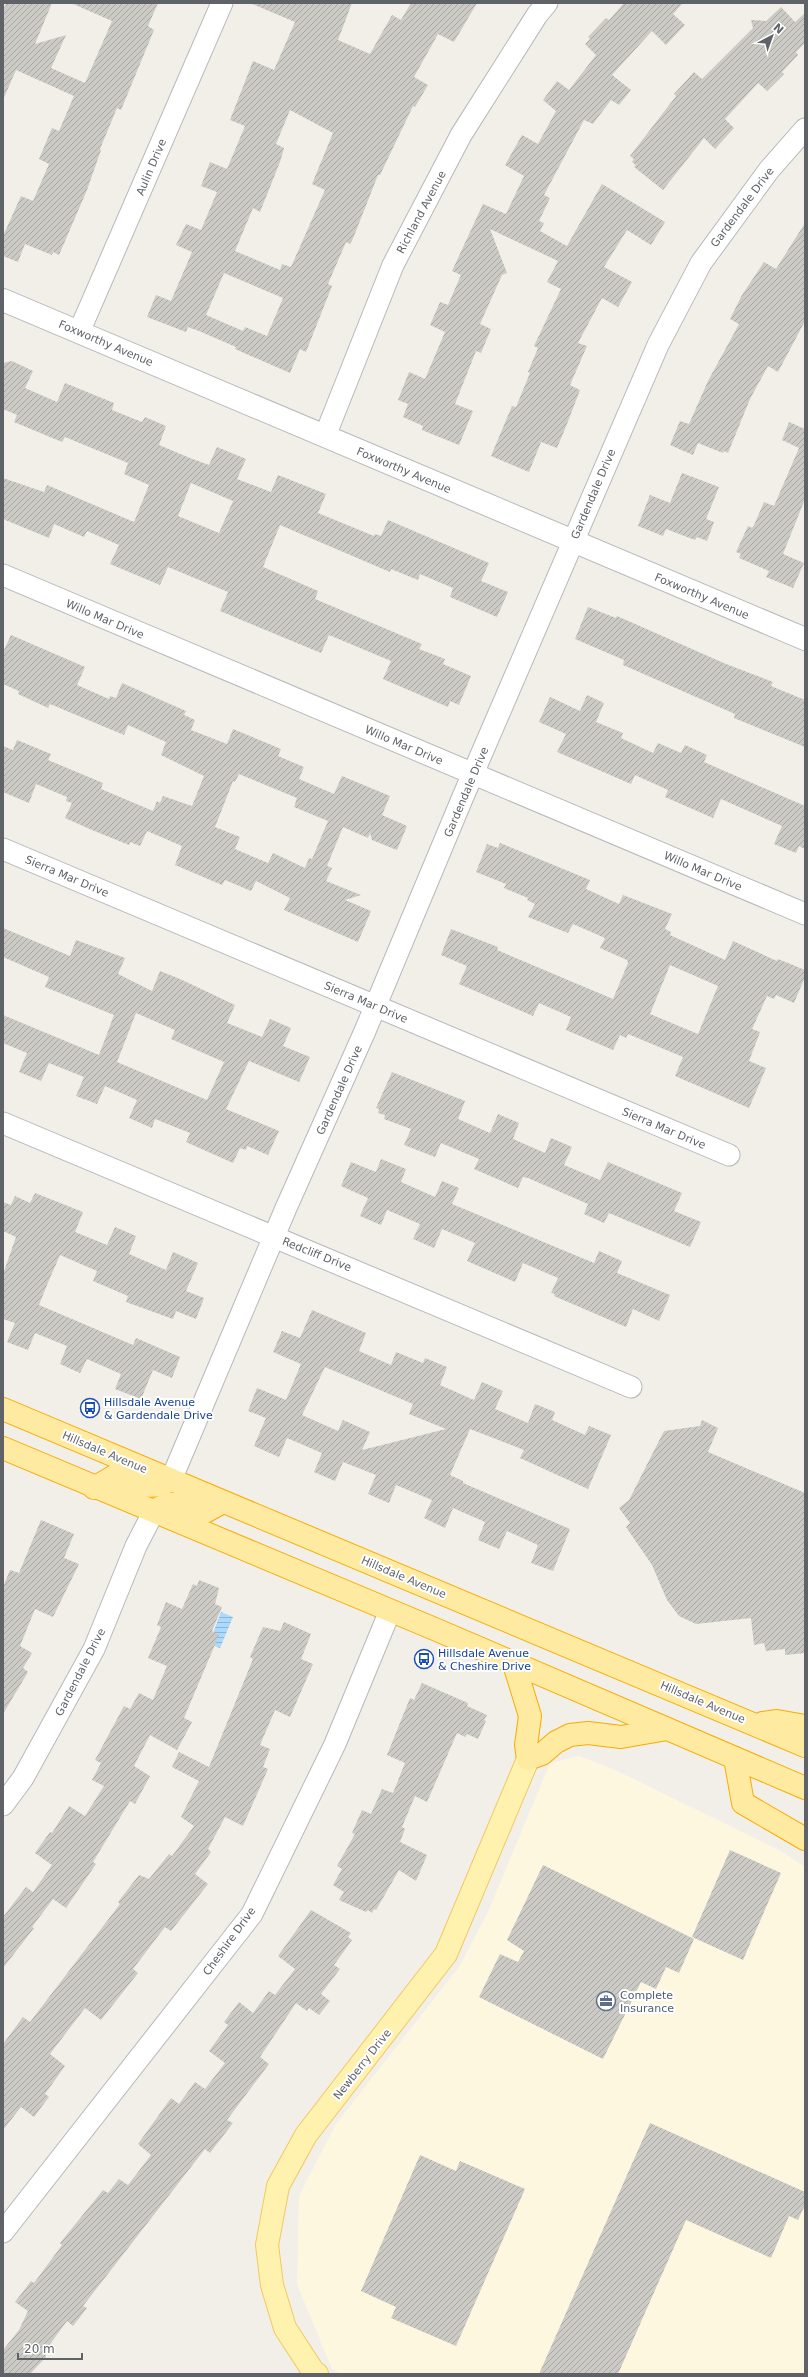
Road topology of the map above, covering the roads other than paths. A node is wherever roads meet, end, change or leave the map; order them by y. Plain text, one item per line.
1 (222, 3) edge
2 (547, 3) edge
3 (805, 129) edge
4 (3, 300) edge
5 (79, 332) junction
6 (325, 436) junction
7 (573, 541) junction
8 (3, 575) edge
9 (805, 639) edge
10 (473, 774) junction
11 (3, 849) edge
12 (805, 914) edge
13 (375, 1006) junction
14 (3, 1123) edge
15 (729, 1155) dead end
16 (274, 1236) junction
17 (631, 1387) dead end
18 (3, 1409) edge
19 (3, 1448) edge
20 (171, 1480) junction
21 (94, 1488) junction
22 (223, 1502) junction
23 (154, 1511) junction
24 (390, 1611) junction
25 (514, 1664) junction
26 (756, 1725) junction
27 (805, 1726) edge
28 (667, 1729) junction
29 (805, 1746) edge
30 (735, 1758) junction
31 (528, 1759) junction
32 (805, 1788) edge
33 (3, 1805) edge
34 (805, 1839) edge
35 (3, 2232) edge
36 (317, 2374) edge

1 - 5 street, Aulin Drive
2 - 6 street, Richland Avenue
3 - 7 street, Gardendale Drive
4 - 5 street, Foxworthy Avenue
5 - 6 street, Foxworthy Avenue
6 - 7 street, Foxworthy Avenue
7 - 9 street, Foxworthy Avenue
7 - 10 street, Gardendale Drive
8 - 10 street, Willo Mar Drive
10 - 12 street, Willo Mar Drive
10 - 13 street, Gardendale Drive
11 - 13 street, Sierra Mar Drive
13 - 15 street, Sierra Mar Drive
13 - 16 street, Gardendale Drive
14 - 16 street, Redcliff Drive
16 - 17 street, Redcliff Drive
16 - 20 street, Gardendale Drive
18 - 20 highway, Hillsdale Avenue
19 - 21 highway
20 - 21 highway
20 - 22 highway, Hillsdale Avenue
21 - 23 highway
22 - 23 highway
22 - 26 highway, Hillsdale Avenue
23 - 24 highway
23 - 33 street, Gardendale Drive
24 - 25 highway
24 - 35 street, Cheshire Drive
25 - 28 highway
25 - 31 highway
26 - 27 highway
26 - 29 highway, Hillsdale Avenue
28 - 30 highway
28 - 31 highway
30 - 32 highway
30 - 34 highway
31 - 36 main road, Newberry Drive

